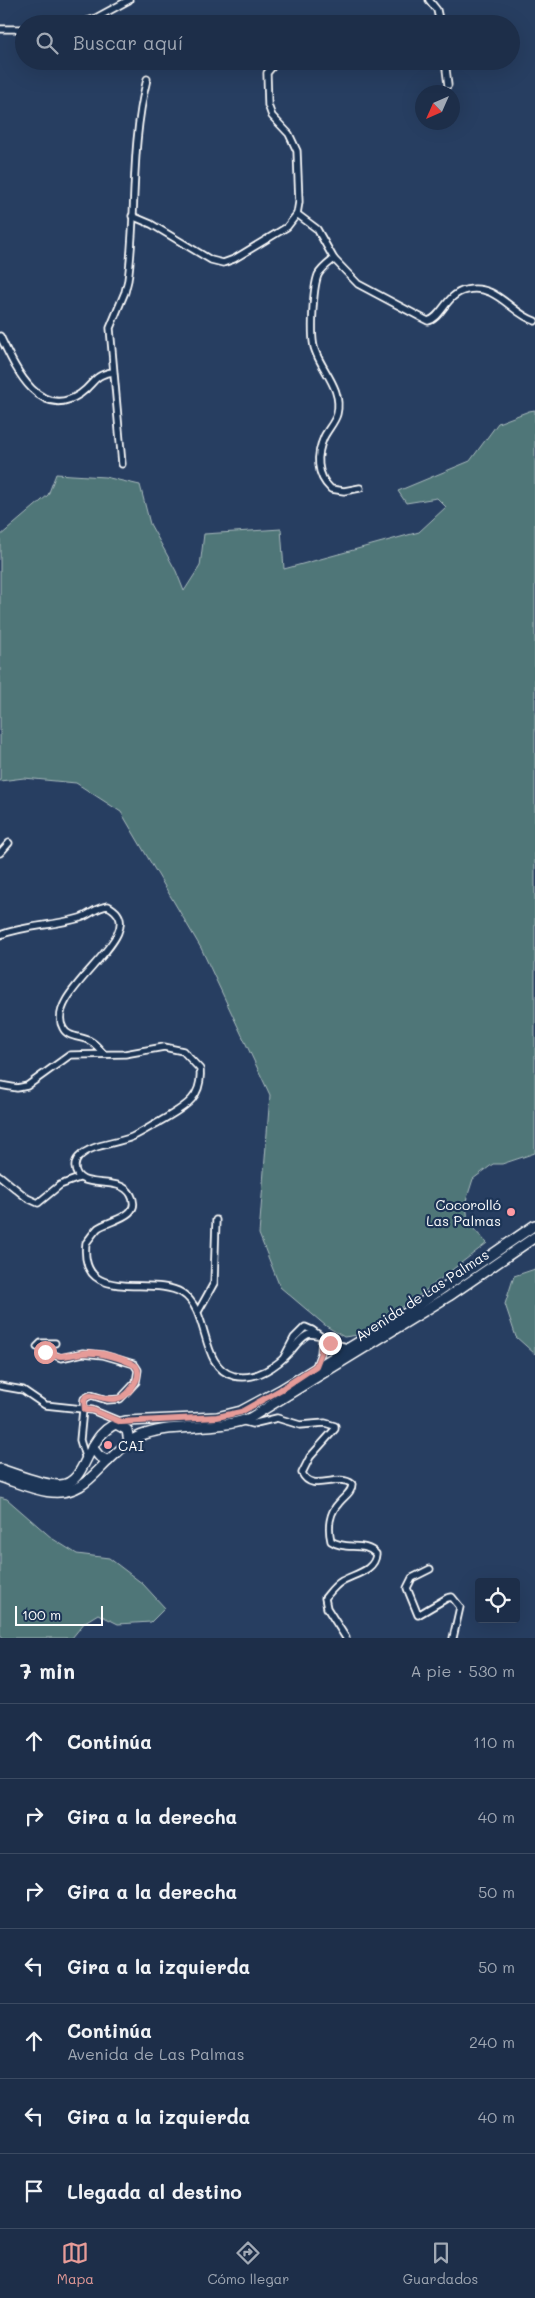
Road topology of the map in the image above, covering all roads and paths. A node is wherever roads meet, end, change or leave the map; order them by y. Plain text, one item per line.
1 (129, 0) edge
2 (429, 0) edge
3 (101, 15) edge
4 (438, 15) edge
5 (0, 29) edge
6 (15, 29) edge
7 (270, 70) edge
8 (446, 70) edge
9 (147, 79) dead end
10 (448, 85) dead end
11 (297, 214) junction
12 (132, 216) junction
13 (334, 258) junction
14 (535, 321) edge
15 (0, 336) edge
16 (113, 372) junction
17 (122, 464) dead end
18 (360, 488) dead end
19 (9, 843) dead end
20 (0, 853) edge
21 (0, 935) edge
22 (104, 1054) junction
23 (0, 1085) edge
24 (0, 1176) edge
25 (79, 1178) junction
26 (216, 1220) dead end
27 (535, 1225) edge
28 (535, 1237) edge
29 (199, 1310) junction
30 (320, 1337) junction
31 (55, 1343) dead end
32 (347, 1347) junction
33 (316, 1366) junction
34 (0, 1386) edge
35 (85, 1410) junction
36 (241, 1422) junction
37 (118, 1423) junction
38 (129, 1442) junction
39 (92, 1447) junction
40 (86, 1460) junction
41 (108, 1460) junction
42 (0, 1469) edge
43 (0, 1477) edge
44 (430, 1569) dead end
45 (346, 1638) edge
46 (452, 1638) edge

1 - 3 street
2 - 4 street
5 - 6 street
7 - 11 street
8 - 10 street
9 - 12 street
11 - 12 street
11 - 13 street
12 - 16 street
13 - 14 street
13 - 18 street
15 - 16 street
16 - 17 street
19 - 20 street
21 - 22 street
22 - 23 street
22 - 25 street
24 - 25 street
25 - 29 street
26 - 29 street
27 - 32 main road, Avenida de Las Palmas
28 - 36 main road, Avenida de Las Palmas
29 - 30 street
30 - 32 street
30 - 33 street
31 - 35 street
32 - 33 main road, Avenida de Las Palmas
33 - 37 main road, Avenida de Las Palmas
34 - 35 street
35 - 37 street
35 - 40 street
36 - 38 main road, Avenida de Las Palmas
36 - 45 street
37 - 38 main road
37 - 39 main road
38 - 41 main road, Avenida de Las Palmas
39 - 40 main road
39 - 41 main road
40 - 42 main road
41 - 43 main road, Avenida de Las Palmas
44 - 46 street

